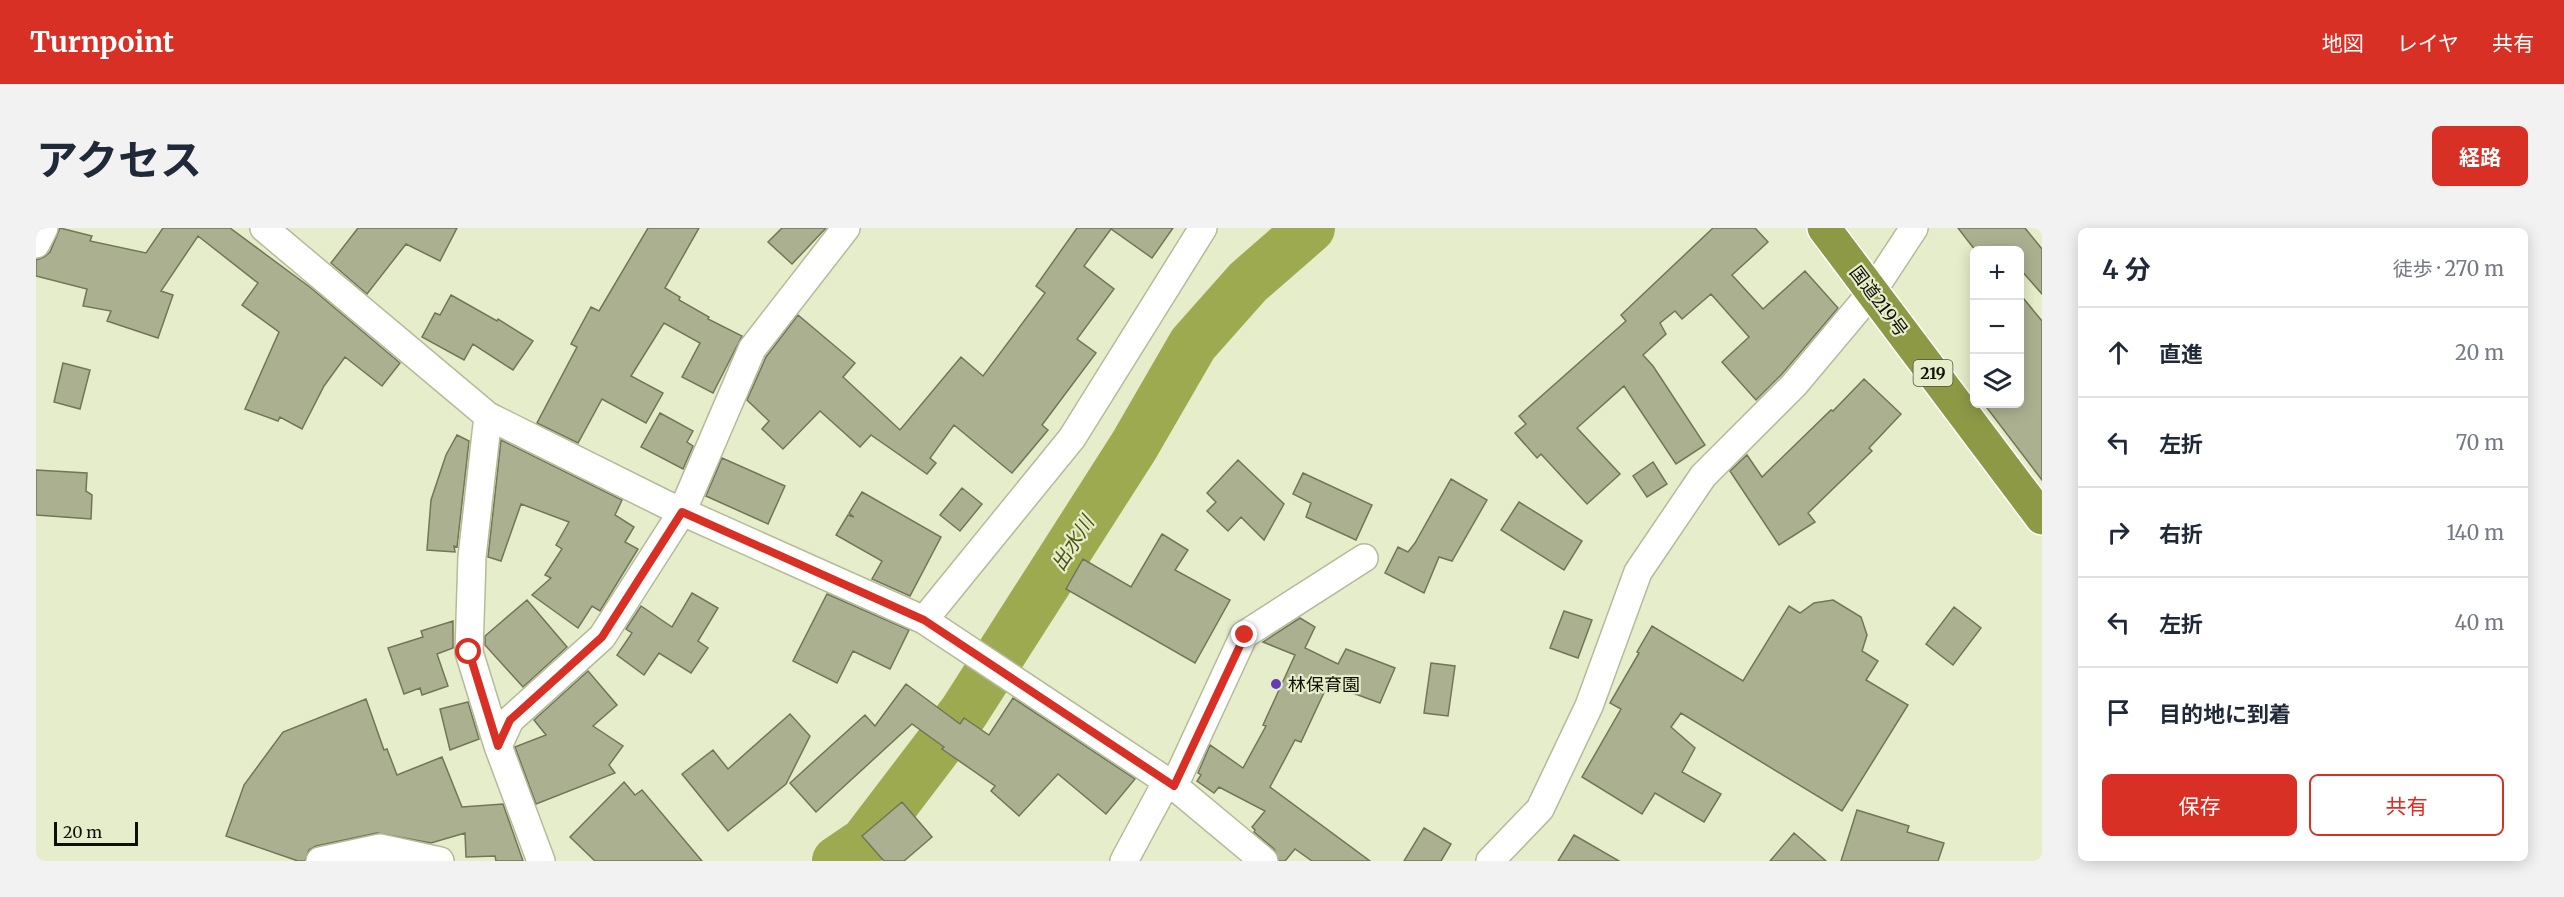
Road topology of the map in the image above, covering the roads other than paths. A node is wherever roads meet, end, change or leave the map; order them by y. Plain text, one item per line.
1 (44, 228) edge
2 (264, 228) edge
3 (846, 228) edge
4 (1824, 228) edge
5 (1914, 228) edge
6 (1194, 232) edge
7 (36, 244) edge
8 (1872, 292) junction
9 (488, 416) junction
10 (682, 512) junction
11 (2042, 519) edge
12 (1364, 558) dead end
13 (924, 620) junction
14 (498, 746) junction
15 (1170, 783) junction
16 (320, 861) edge
17 (440, 861) edge
18 (541, 861) edge
19 (1124, 861) edge
20 (1264, 861) edge
21 (1490, 861) edge

1 - 7 street
2 - 9 street
3 - 10 street
4 - 8 highway, 国道219号 / 219
5 - 8 street
6 - 13 street
8 - 11 highway, 国道219号 / 219
8 - 21 street
9 - 10 street
9 - 14 street
10 - 13 street
10 - 14 street
12 - 15 street
13 - 15 street
14 - 18 street
15 - 19 street
15 - 20 street
16 - 17 street

